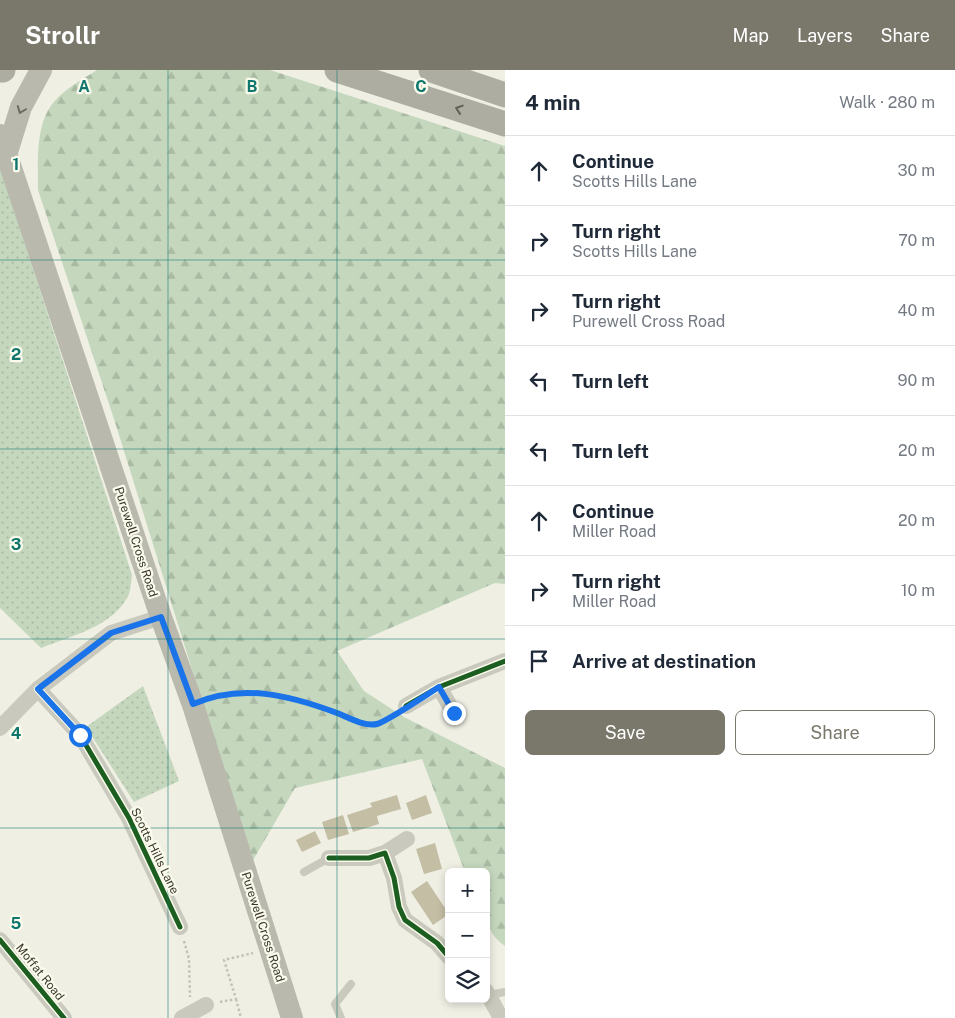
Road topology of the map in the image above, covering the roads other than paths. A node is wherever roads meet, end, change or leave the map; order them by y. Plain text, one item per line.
1 (41, 70) edge
2 (337, 70) edge
3 (431, 70) edge
4 (505, 95) edge
5 (505, 124) edge
6 (4, 143) edge
7 (161, 617) junction
8 (505, 661) edge
9 (439, 687) junction
10 (38, 689) junction
11 (406, 706) road end
12 (454, 713) dead end
13 (0, 728) edge
14 (407, 839) dead end
15 (385, 853) junction
16 (329, 858) joint
17 (304, 872) dead end
18 (180, 927) road end
19 (0, 940) edge
20 (445, 952) edge
21 (351, 984) dead end
22 (494, 993) edge
23 (206, 1005) road end
24 (186, 1015) edge
25 (64, 1018) edge
26 (292, 1018) edge
27 (341, 1018) edge
28 (501, 1018) edge

1 -> 6 main road, Purewell Cross Road
5 -> 2 main road
3 - 4 main road
6 - 7 main road, Purewell Cross Road
7 - 10 street
7 - 26 main road, Purewell Cross Road
8 - 9 street
9 - 11 street
9 - 12 street
10 - 13 street
10 - 18 street, Scotts Hills Lane
14 - 15 street
15 - 16 street
15 - 20 street
16 - 17 lane
19 - 25 street, Moffat Road
21 - 27 lane
22 - 28 street
23 - 24 street

